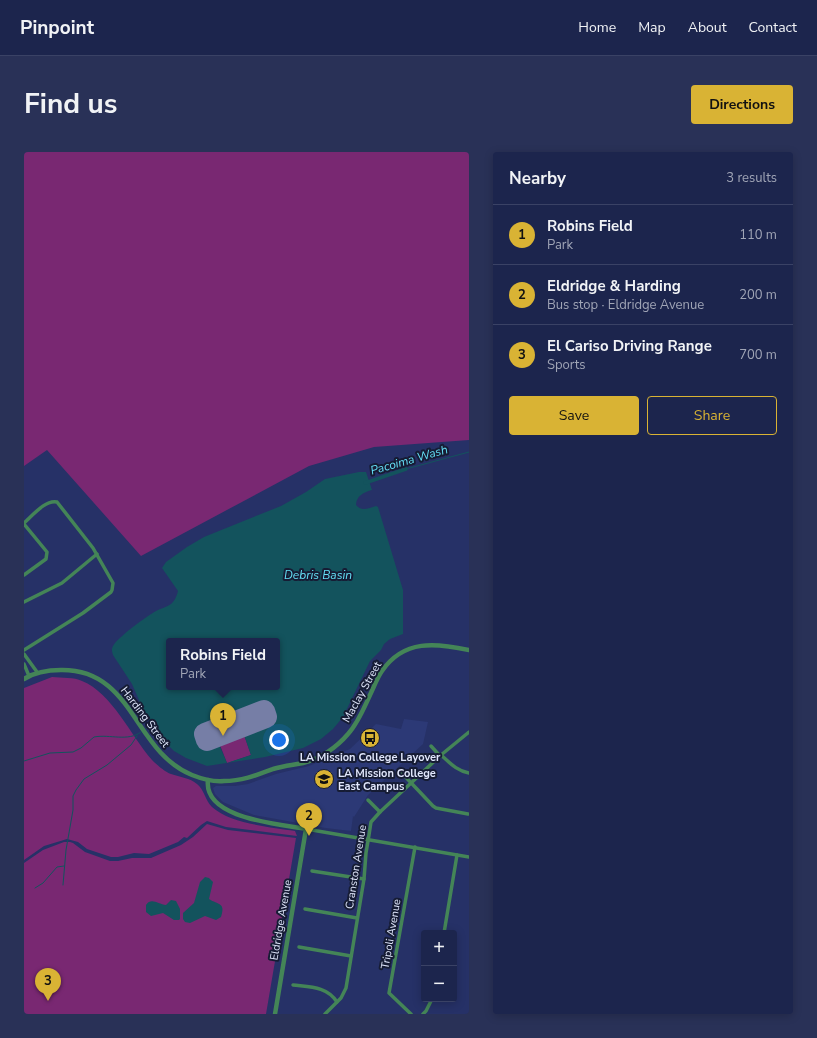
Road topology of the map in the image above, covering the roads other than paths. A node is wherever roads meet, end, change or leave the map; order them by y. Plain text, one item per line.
1 (24, 524) edge
2 (96, 554) junction
3 (24, 575) edge
4 (24, 602) edge
5 (24, 650) edge
6 (469, 650) edge
7 (24, 654) edge
8 (24, 664) edge
9 (38, 672) junction
10 (29, 676) junction
11 (24, 679) edge
12 (469, 732) edge
13 (430, 746) dead end
14 (440, 756) junction
15 (399, 770) dead end
16 (469, 772) edge
17 (208, 780) junction
18 (411, 784) junction
19 (368, 800) dead end
20 (380, 812) junction
21 (468, 814) edge
22 (306, 829) junction
23 (368, 839) junction
24 (414, 847) junction
25 (457, 855) junction
26 (469, 857) edge
27 (312, 871) dead end
28 (364, 879) junction
29 (305, 910) dead end
30 (357, 918) junction
31 (444, 930) edge
32 (299, 948) dead end
33 (351, 956) junction
34 (293, 986) dead end
35 (337, 1002) junction
36 (430, 1002) edge
37 (275, 1014) edge
38 (325, 1014) edge
39 (411, 1014) edge
40 (423, 1014) edge

1 - 2 street
1 - 3 street
2 - 4 street
2 - 5 street
6 - 17 street, Maclay Street
7 - 9 street
8 - 10 street
9 - 10 street, Harding Street
9 - 17 street, Harding Street
10 - 11 street, Harding Street
12 - 14 street, Cranston Avenue
13 - 14 street
14 - 16 street
14 - 18 street, Cranston Avenue
15 - 18 street
17 - 22 street
18 - 20 street, Cranston Avenue
18 - 21 street
19 - 20 street
20 - 23 street, Cranston Avenue
22 - 23 street
22 - 37 street, Eldridge Avenue
23 - 24 street
23 - 28 street, Cranston Avenue
24 - 25 street
24 - 39 street, Tripoli Avenue
25 - 26 street
25 - 31 street
27 - 28 street
28 - 30 street, Cranston Avenue
29 - 30 street
30 - 33 street, Cranston Avenue
32 - 33 street
33 - 35 street, Cranston Avenue
34 - 35 street
35 - 38 street, Cranston Avenue
36 - 40 street

